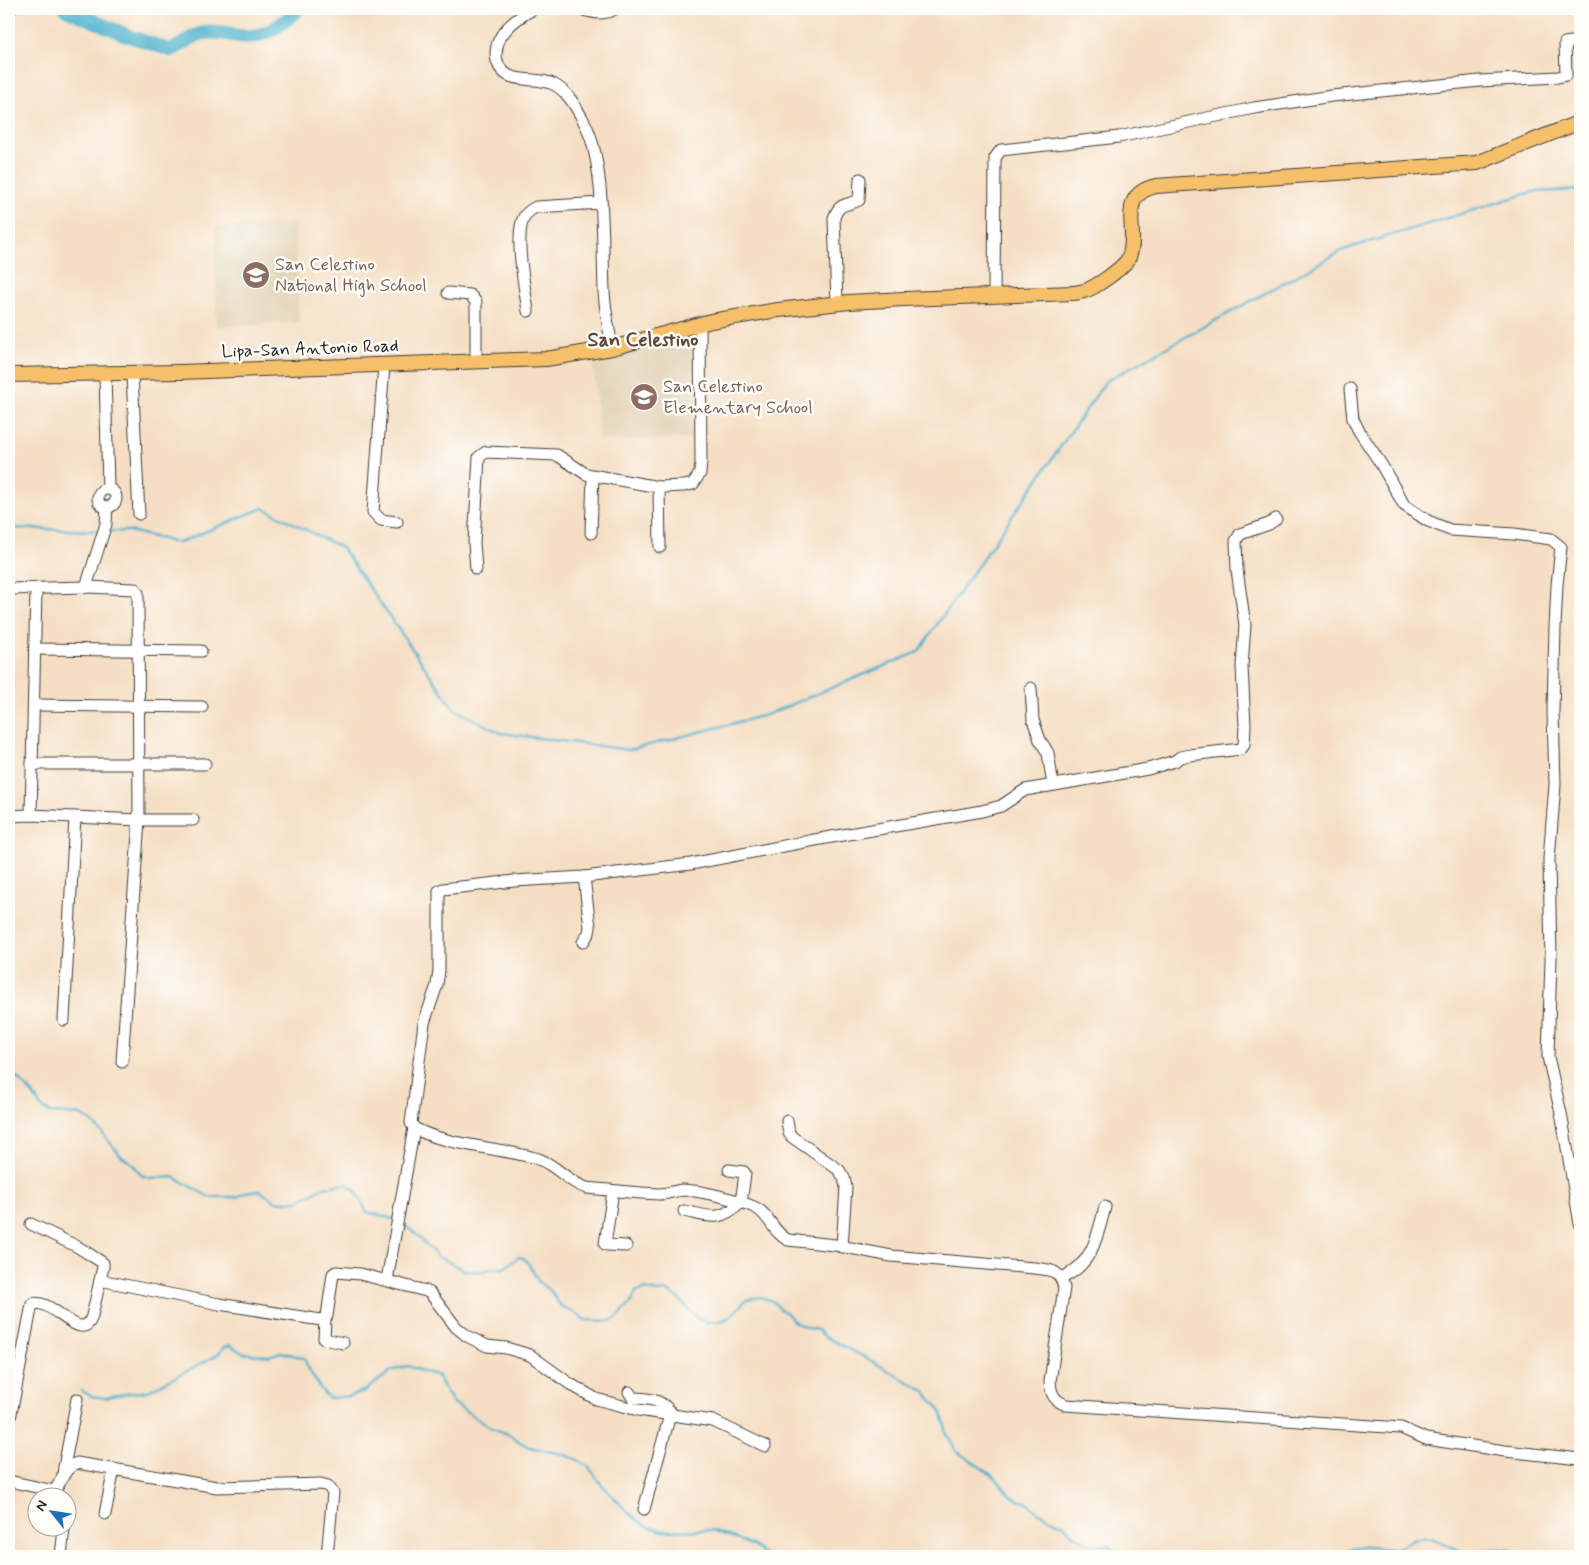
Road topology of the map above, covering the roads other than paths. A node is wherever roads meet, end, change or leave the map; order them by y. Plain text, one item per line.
1 (533, 9) edge
2 (579, 9) edge
3 (615, 9) edge
4 (1580, 41) edge
5 (1580, 122) edge
6 (860, 179) dead end
7 (600, 203) junction
8 (448, 293) dead end
9 (994, 296) junction
10 (837, 304) junction
11 (528, 311) dead end
12 (700, 323) junction
13 (612, 348) junction
14 (476, 361) junction
15 (384, 365) junction
16 (105, 374) junction
17 (132, 374) junction
18 (9, 375) edge
19 (1350, 389) dead end
20 (593, 476) junction
21 (659, 487) junction
22 (139, 514) dead end
23 (1276, 519) dead end
24 (397, 522) dead end
25 (591, 533) dead end
26 (660, 547) dead end
27 (476, 569) dead end
28 (86, 587) junction
29 (9, 590) edge
30 (36, 590) junction
31 (35, 649) junction
32 (139, 650) junction
33 (201, 651) dead end
34 (1031, 688) dead end
35 (34, 705) junction
36 (139, 706) junction
37 (202, 707) dead end
38 (32, 764) junction
39 (139, 764) junction
40 (205, 764) dead end
41 (1053, 785) junction
42 (32, 815) junction
43 (9, 816) edge
44 (75, 817) junction
45 (139, 820) junction
46 (193, 820) dead end
47 (584, 877) junction
48 (583, 942) dead end
49 (64, 1020) dead end
50 (122, 1062) dead end
51 (787, 1120) dead end
52 (414, 1128) junction
53 (729, 1170) dead end
54 (613, 1191) junction
55 (741, 1203) junction
56 (1105, 1207) dead end
57 (684, 1211) dead end
58 (31, 1224) dead end
59 (1580, 1224) edge
60 (626, 1246) dead end
61 (842, 1247) junction
62 (1062, 1278) junction
63 (100, 1280) junction
64 (387, 1280) junction
65 (325, 1319) junction
66 (343, 1343) dead end
67 (629, 1392) dead end
68 (77, 1399) dead end
69 (671, 1415) junction
70 (9, 1424) edge
71 (764, 1446) dead end
72 (1580, 1459) edge
73 (114, 1469) junction
74 (63, 1475) junction
75 (9, 1481) edge
76 (34, 1488) edge
77 (58, 1488) edge
78 (644, 1509) dead end
79 (105, 1514) dead end
80 (63, 1538) edge
81 (60, 1556) edge
82 (327, 1556) edge

1 - 7 street
2 - 3 street
4 - 9 street
5 - 9 main road, Lipa-San Antonio Road
6 - 10 street
7 - 11 street
7 - 13 street
8 - 14 street
9 - 10 main road, Lipa-San Antonio Road
10 - 12 main road, Lipa-San Antonio Road
12 - 13 main road, Lipa-San Antonio Road
12 - 21 street
13 - 14 main road, Lipa-San Antonio Road
14 - 15 main road, Lipa-San Antonio Road
15 - 17 main road, Lipa-San Antonio Road
15 - 24 street
16 - 17 main road, Lipa-San Antonio Road
16 - 18 main road, Lipa-San Antonio Road
16 - 28 street
17 - 22 street
19 - 59 street
20 - 21 street
20 - 25 street
20 - 27 street
21 - 26 street
23 - 41 street
28 - 30 street
28 - 32 street
29 - 30 street
30 - 31 street
31 - 32 street
31 - 35 street
32 - 33 street
32 - 36 street
34 - 41 street
35 - 36 street
35 - 38 street
36 - 37 street
36 - 39 street
38 - 39 street
38 - 42 street
39 - 40 street
39 - 45 street
41 - 47 street
42 - 43 street
42 - 44 street
44 - 45 street
44 - 49 street
45 - 46 street
45 - 50 street
47 - 48 street
47 - 52 street
51 - 61 street
52 - 54 street
52 - 64 street
53 - 55 street
54 - 55 street
54 - 60 street
55 - 57 street
55 - 61 street
56 - 62 street
58 - 63 street
61 - 62 street
62 - 72 street
63 - 65 street
63 - 70 street
64 - 65 street
64 - 69 street
65 - 66 street
67 - 69 street
68 - 74 street
69 - 71 street
69 - 78 street
73 - 74 street
73 - 79 street
73 - 82 street
74 - 77 street
75 - 76 street
80 - 81 street

